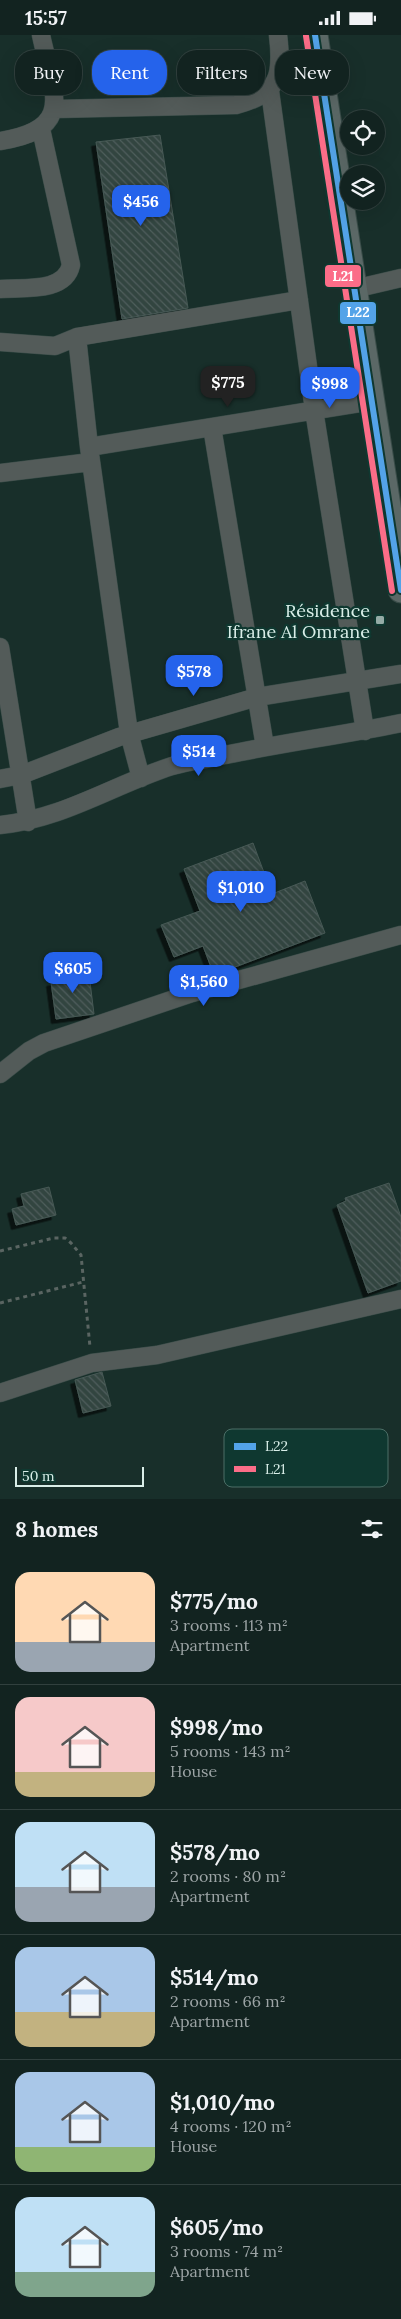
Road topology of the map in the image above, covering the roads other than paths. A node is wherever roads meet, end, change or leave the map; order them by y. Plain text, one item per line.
1 (41, 35) edge
2 (278, 35) edge
3 (315, 35) edge
4 (270, 91) junction
5 (55, 109) junction
6 (41, 129) junction
7 (0, 141) edge
8 (401, 278) edge
9 (0, 289) edge
10 (354, 289) junction
11 (299, 300) junction
12 (77, 337) junction
13 (0, 342) edge
14 (372, 401) junction
15 (314, 410) junction
16 (212, 427) junction
17 (90, 455) junction
18 (0, 473) edge
19 (393, 490) edge
20 (401, 590) edge
21 (0, 647) edge
22 (401, 674) edge
23 (357, 681) junction
24 (256, 697) junction
25 (401, 723) edge
26 (365, 731) junction
27 (129, 733) junction
28 (265, 747) junction
29 (21, 775) junction
30 (141, 777) junction
31 (0, 779) edge
32 (28, 822) junction
33 (0, 825) edge
34 (401, 935) edge
35 (0, 1074) edge
36 (401, 1299) edge
37 (0, 1393) edge

1 - 5 street
2 - 4 street
3 - 10 highway
4 - 5 street
4 - 11 street
5 - 6 street
6 - 7 street
6 - 9 street
8 - 10 street
10 - 14 highway
11 - 12 street
11 - 15 street
12 - 13 street
12 - 17 street
14 - 15 street
14 - 19 highway
15 - 16 street
15 - 23 street
16 - 17 street
16 - 24 street
17 - 18 street
17 - 27 street
19 - 20 highway
21 - 29 street
22 - 23 street
23 - 24 street
23 - 26 street
24 - 27 street
24 - 28 street
25 - 26 street
26 - 28 street
27 - 29 street
27 - 30 street
28 - 30 street
29 - 31 street
29 - 32 street
30 - 32 street
32 - 33 street
34 - 35 street
36 - 37 street

